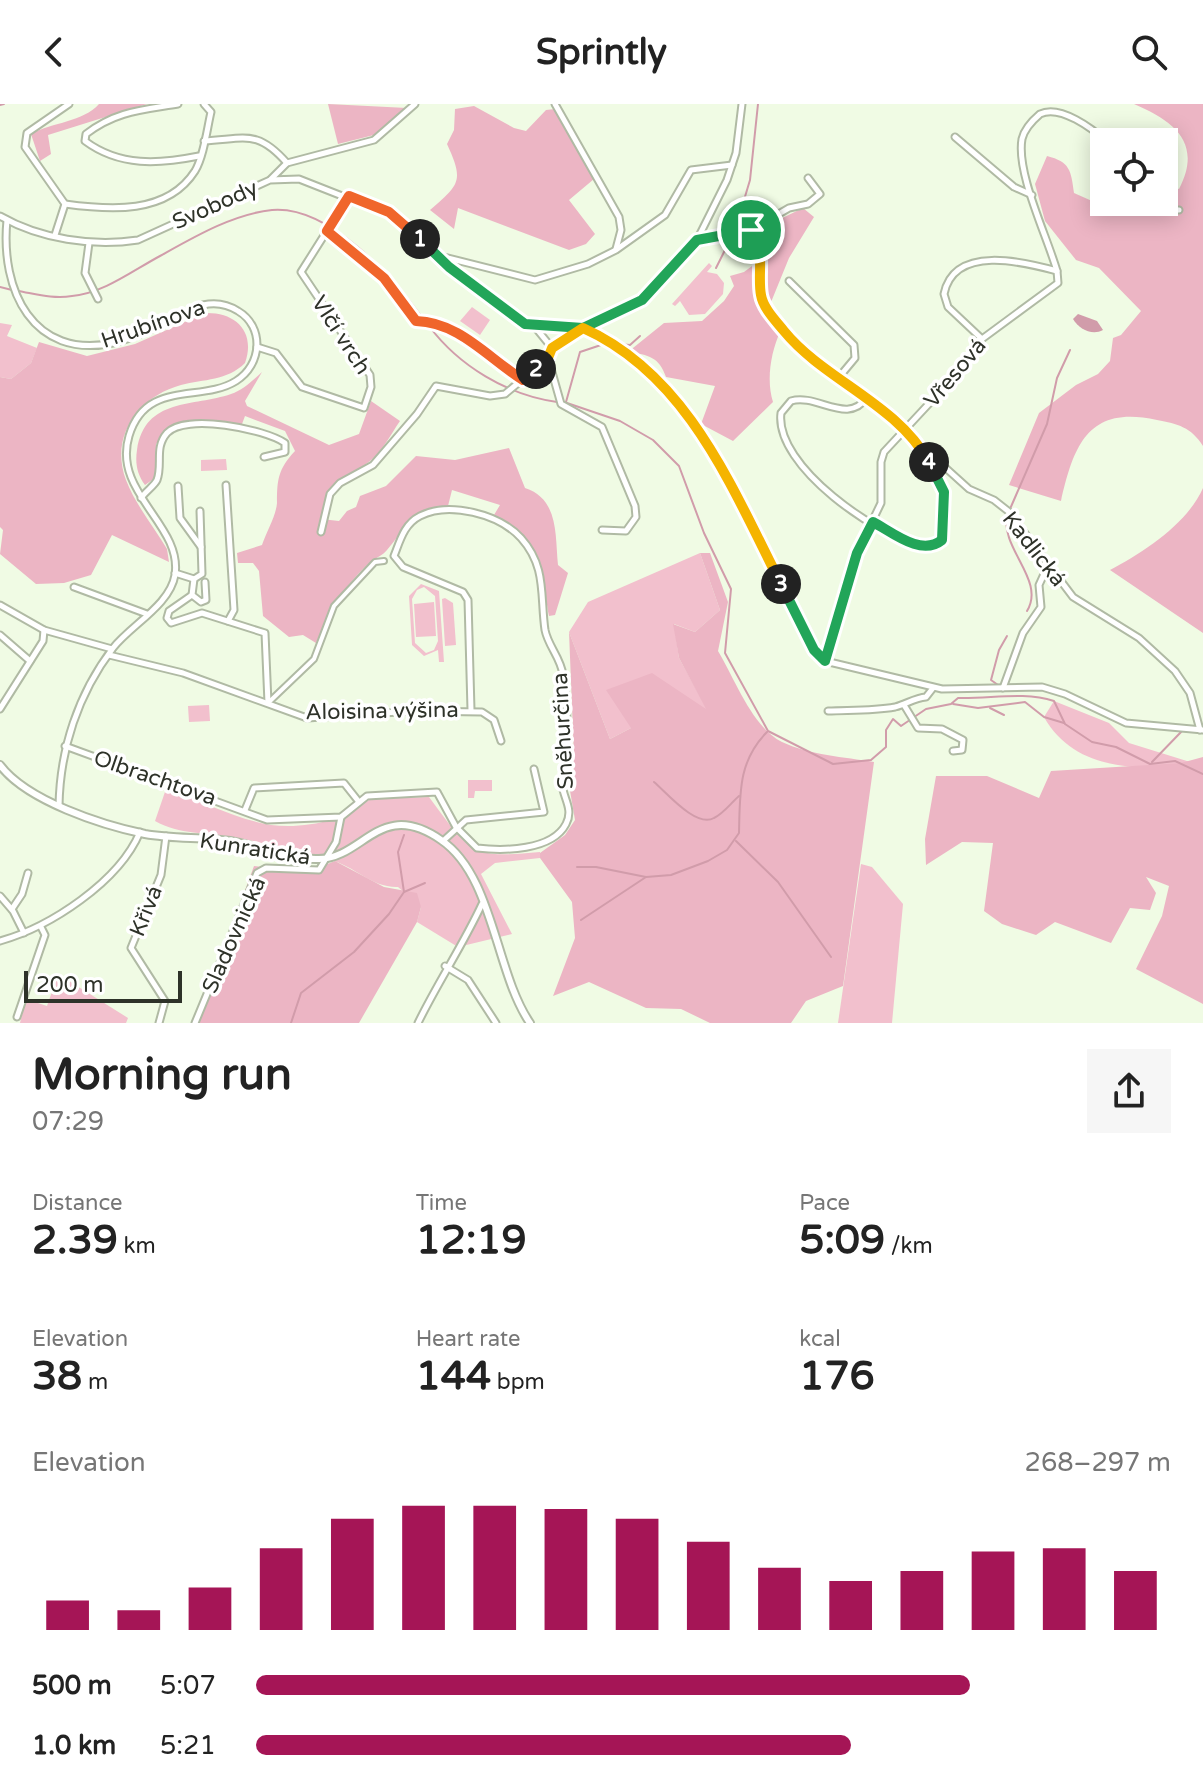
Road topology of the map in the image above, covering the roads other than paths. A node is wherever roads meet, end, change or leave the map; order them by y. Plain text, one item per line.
1 (69, 104) edge
2 (178, 104) edge
3 (204, 104) edge
4 (415, 104) edge
5 (555, 104) edge
6 (742, 104) edge
7 (1091, 128) edge
8 (955, 137) dead end
9 (204, 141) junction
10 (199, 156) junction
11 (287, 163) junction
12 (733, 164) junction
13 (808, 178) dead end
14 (270, 180) junction
15 (1032, 195) junction
16 (349, 196) junction
17 (65, 204) junction
18 (0, 216) edge
19 (7, 220) junction
20 (327, 230) junction
21 (751, 230) junction
22 (55, 235) junction
23 (697, 240) junction
24 (89, 243) junction
25 (616, 250) junction
26 (2, 251) edge
27 (435, 254) junction
28 (1057, 271) junction
29 (789, 281) dead end
30 (97, 297) dead end
31 (535, 326) junction
32 (583, 328) junction
33 (982, 339) junction
34 (257, 347) junction
35 (552, 348) junction
36 (548, 358) junction
37 (840, 376) junction
38 (523, 380) junction
39 (867, 397) junction
40 (904, 431) junction
41 (919, 444) junction
42 (264, 457) dead end
43 (226, 485) dead end
44 (178, 486) dead end
45 (141, 498) junction
46 (200, 511) dead end
47 (873, 522) junction
48 (602, 530) dead end
49 (321, 532) dead end
50 (201, 548) junction
51 (384, 561) dead end
52 (1049, 562) junction
53 (175, 573) junction
54 (194, 579) junction
55 (205, 582) dead end
56 (74, 587) dead end
57 (192, 595) junction
58 (0, 605) edge
59 (147, 614) junction
60 (228, 621) junction
61 (44, 630) junction
62 (0, 635) edge
63 (111, 652) junction
64 (30, 661) junction
65 (825, 661) junction
66 (933, 688) junction
67 (1003, 688) junction
68 (268, 703) junction
69 (904, 705) junction
70 (1, 706) edge
71 (471, 710) junction
72 (828, 711) dead end
73 (1201, 730) edge
74 (501, 741) dead end
75 (65, 746) junction
76 (953, 751) dead end
77 (0, 765) edge
78 (534, 769) dead end
79 (359, 802) junction
80 (59, 806) junction
81 (245, 810) junction
82 (341, 817) junction
83 (456, 827) junction
84 (140, 832) junction
85 (166, 836) junction
86 (443, 841) junction
87 (329, 858) junction
88 (28, 873) dead end
89 (0, 896) edge
90 (482, 904) junction
91 (12, 909) junction
92 (41, 927) junction
93 (24, 933) junction
94 (0, 941) edge
95 (445, 966) junction
96 (17, 1017) dead end
97 (159, 1023) edge
98 (195, 1023) edge
99 (418, 1023) edge
100 (496, 1023) edge
101 (530, 1023) edge

1 - 17 street
2 - 10 street
3 - 9 street
4 - 11 street
5 - 25 street
6 - 12 street
7 - 15 street
8 - 15 street
9 - 10 street
9 - 11 street
10 - 17 street
11 - 14 street
12 - 23 street
12 - 25 street
13 - 21 street
14 - 16 street, Svobody
14 - 24 street, Svobody
15 - 28 street
16 - 20 street, Vlčí vrch
16 - 27 street, Svobody
17 - 22 street
18 - 19 street, Svobody
19 - 22 street, Svobody
19 - 26 street, Hrubínova
20 - 34 street, Vlčí vrch
20 - 38 street
21 - 23 street
21 - 37 street, Kadlická
22 - 24 street, Svobody
23 - 32 street
24 - 30 street
25 - 27 street
26 - 34 street, Hrubínova
27 - 31 street, Svobody
28 - 33 street, Vřesová
28 - 33 street
29 - 37 street
31 - 32 street, Svobody
31 - 35 street, Svobody
32 - 35 street
32 - 65 street
33 - 40 street, Vřesová
34 - 45 street
35 - 36 street
36 - 38 street
36 - 48 street
37 - 39 street, Kadlická
38 - 49 street
39 - 40 street, Kadlická
39 - 47 street
40 - 41 street, Kadlická
40 - 47 street, Vřesová
41 - 47 street
41 - 52 street, Kadlická
42 - 45 street
43 - 60 street
44 - 50 street
45 - 53 street
46 - 50 street
47 - 65 street, Vřesová
50 - 54 street
51 - 68 street
52 - 67 street
52 - 73 street, Kadlická
53 - 54 street
53 - 59 street
54 - 57 street
55 - 57 street
56 - 59 street
57 - 60 street
58 - 61 street, Aloisina výšina
59 - 63 street
60 - 68 street
61 - 63 street, Aloisina výšina
61 - 64 street
62 - 64 street
63 - 68 street, Aloisina výšina
63 - 75 street
64 - 70 street
65 - 66 street
66 - 67 street
66 - 69 street
67 - 73 street
68 - 71 street, Aloisina výšina
69 - 72 street
69 - 76 street
71 - 74 street, Aloisina výšina
71 - 83 street, Sněhurčina
75 - 80 street
75 - 81 street, Olbrachtova
77 - 80 street, Kunratická
78 - 83 street
79 - 81 street, Olbrachtova
79 - 82 street
79 - 83 street
80 - 84 street, Kunratická
81 - 82 street, Olbrachtova
82 - 87 street
83 - 86 street
84 - 85 street, Kunratická
84 - 92 street
85 - 87 street, Kunratická
85 - 97 street, Křivá
86 - 87 street, Kunratická
86 - 90 street, Kunratická
87 - 98 street, Sladovnická
88 - 91 street
89 - 91 street
90 - 95 street
90 - 101 street, Kunratická
91 - 93 street
92 - 93 street
92 - 96 street
93 - 94 street
95 - 99 street
95 - 100 street

